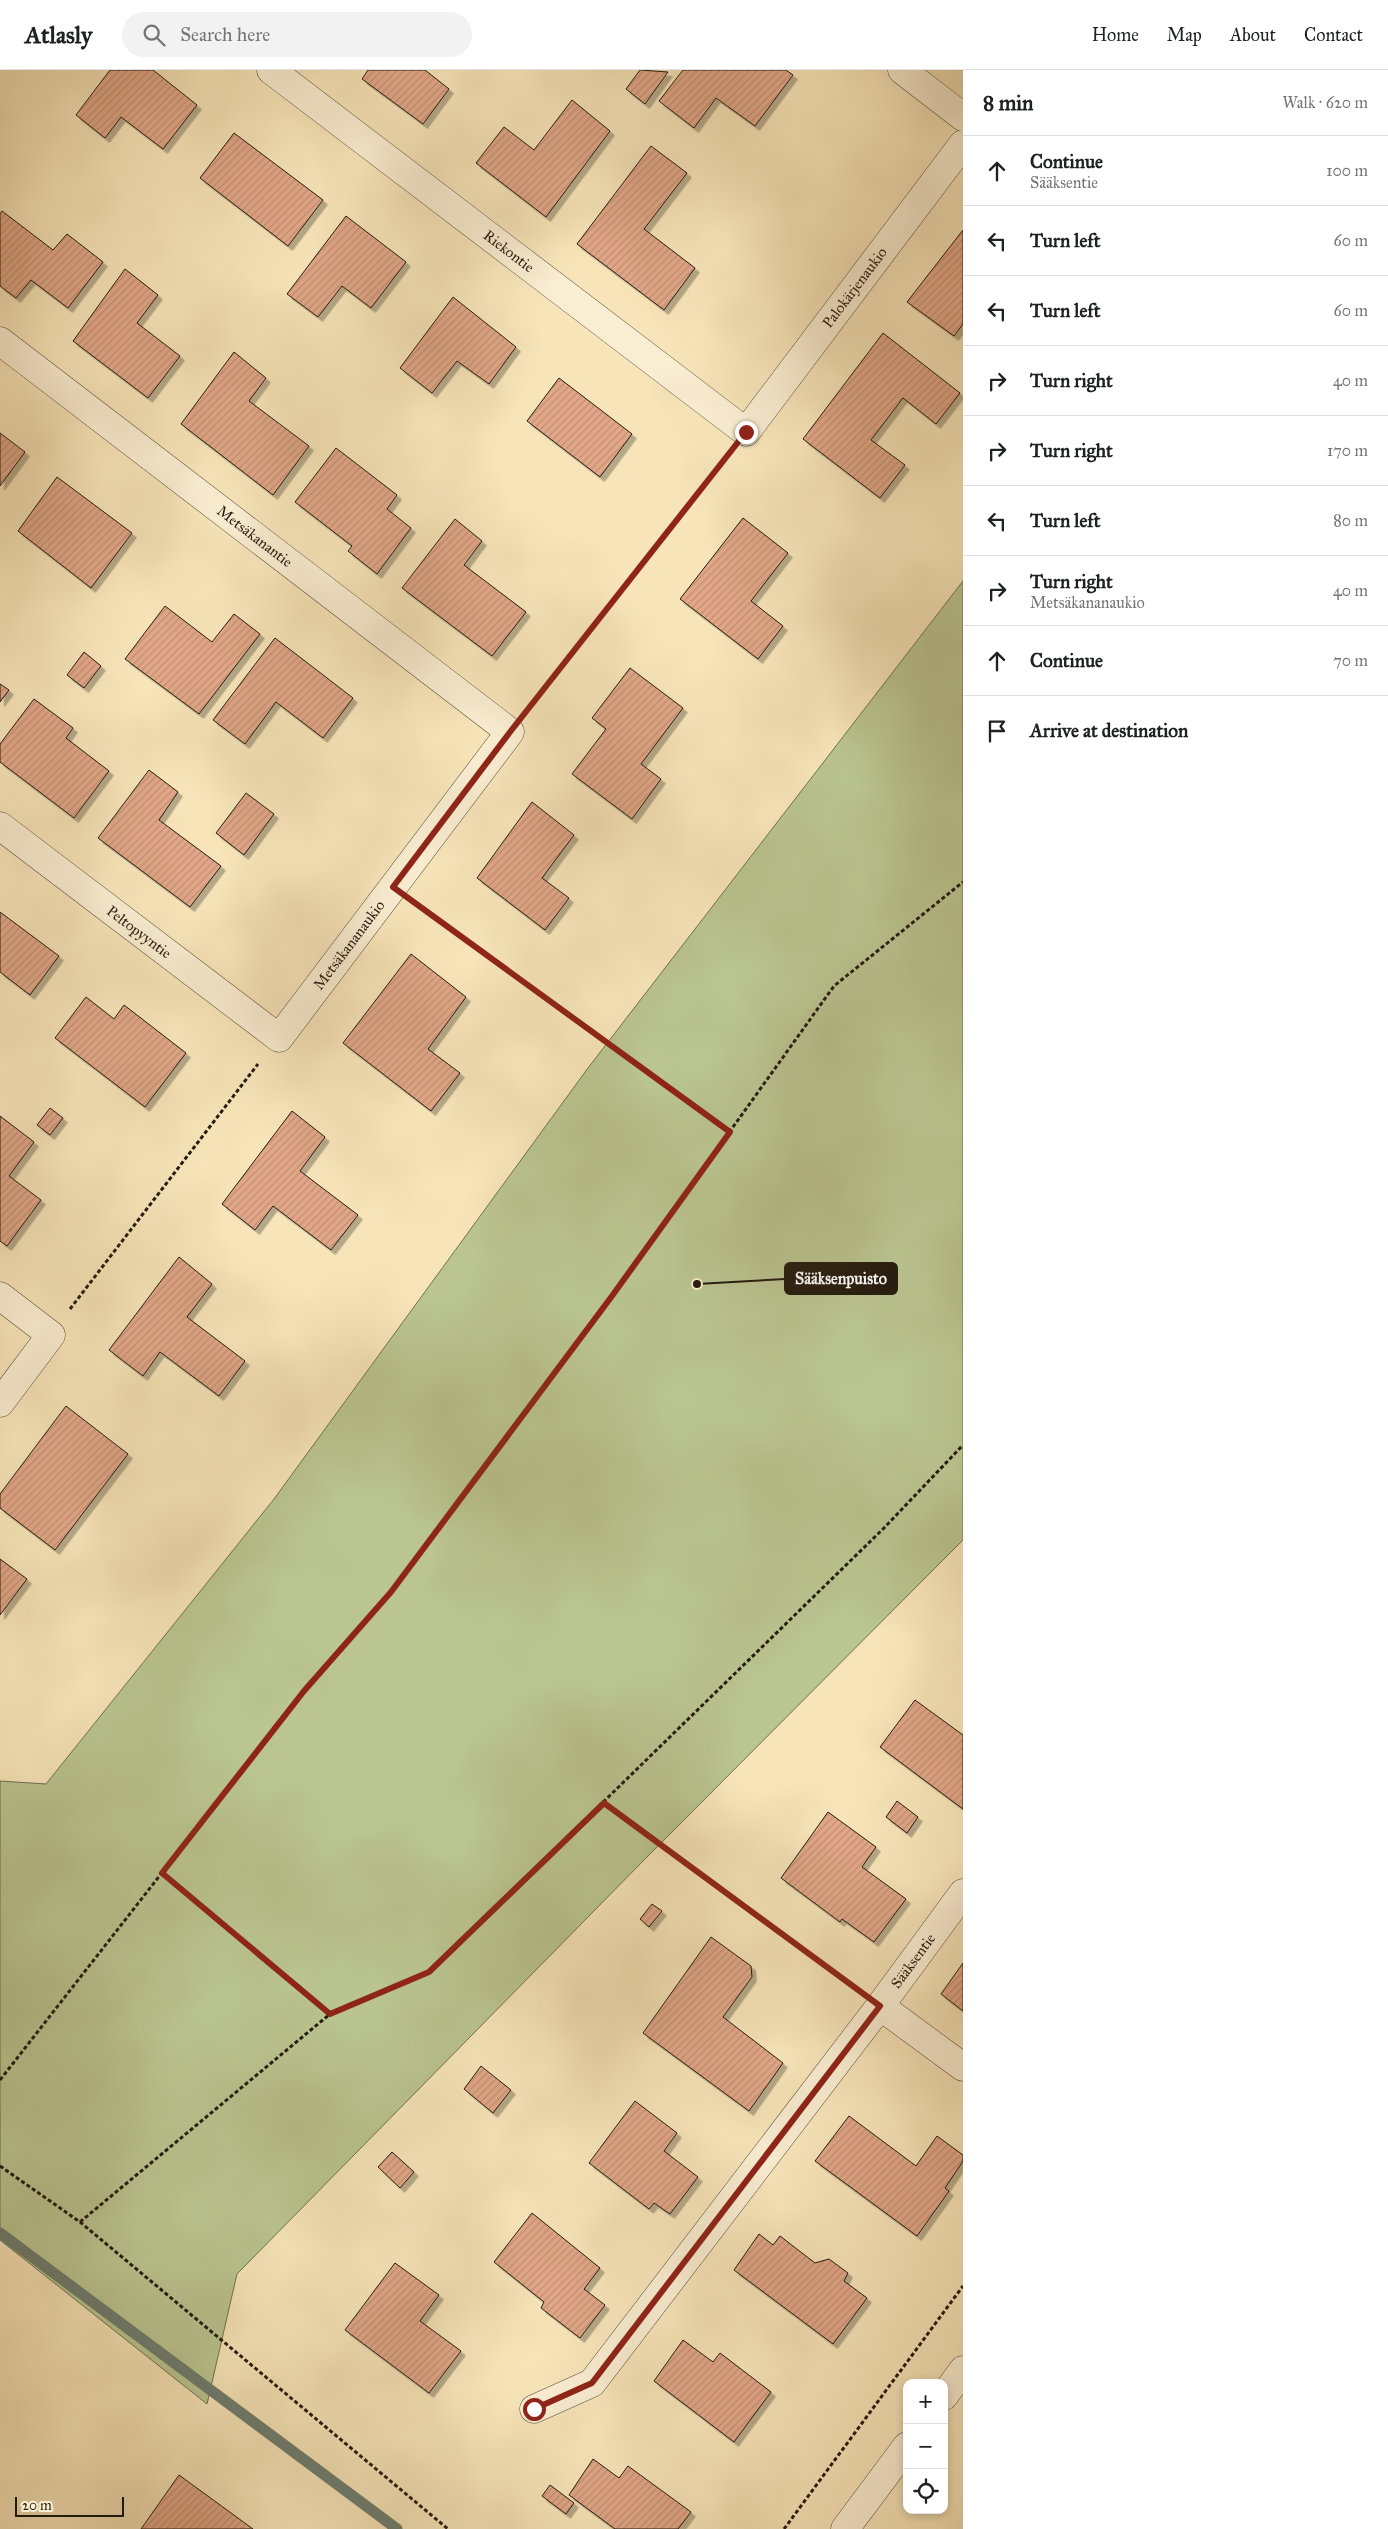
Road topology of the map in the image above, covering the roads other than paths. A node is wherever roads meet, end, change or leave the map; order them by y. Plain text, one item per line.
1 (271, 70) edge
2 (902, 70) edge
3 (963, 117) edge
4 (963, 144) edge
5 (0, 341) edge
6 (746, 432) joint
7 (510, 732) joint
8 (0, 826) edge
9 (278, 1038) joint
10 (0, 1296) edge
11 (0, 1403) edge
12 (963, 1893) edge
13 (880, 2006) junction
14 (963, 2067) edge
15 (963, 2370) edge
16 (948, 2391) edge
17 (534, 2409) dead end
18 (903, 2451) edge
19 (845, 2529) edge

1 - 6 street, Riekontie
2 - 3 street
4 - 6 street, Palokärjenaukio
5 - 7 street, Metsäkanantie
7 - 9 street, Metsäkananaukio
8 - 9 street, Peltopyyntie
10 - 11 street
12 - 13 street, Sääksentie
13 - 14 street
13 - 17 street, Sääksentie
15 - 16 street
18 - 19 street

